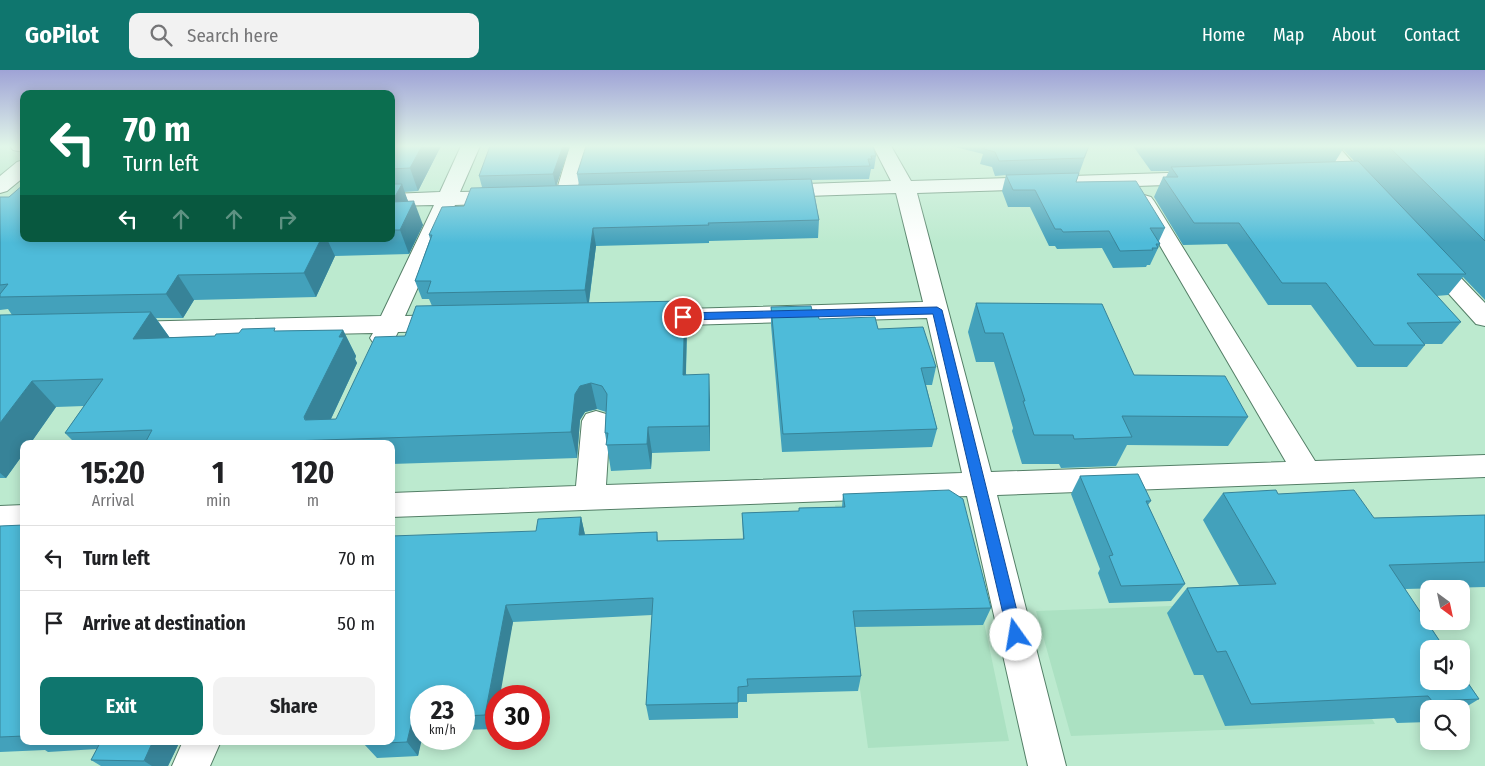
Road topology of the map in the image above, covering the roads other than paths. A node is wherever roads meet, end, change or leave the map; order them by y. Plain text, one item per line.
1 (10, 178) edge
2 (457, 178) edge
3 (564, 178) edge
4 (900, 178) edge
5 (1154, 178) edge
6 (1346, 178) edge
7 (1131, 179) junction
8 (0, 187) edge
9 (905, 188) junction
10 (759, 191) edge
11 (448, 199) junction
12 (395, 200) edge
13 (1378, 203) edge
14 (1418, 246) edge
15 (937, 310) junction
16 (628, 318) edge
17 (1485, 318) edge
18 (468, 322) edge
19 (389, 324) junction
20 (100, 330) edge
21 (373, 358) edge
22 (596, 421) dead end
23 (1485, 466) edge
24 (1307, 472) junction
25 (980, 484) junction
26 (590, 498) junction
27 (395, 505) edge
28 (20, 518) edge
29 (0, 519) edge
30 (200, 745) edge
31 (191, 766) edge
32 (1047, 766) edge

1 - 8 street
2 - 11 street
3 - 11 street
4 - 9 street
5 - 7 street
6 - 13 street
7 - 9 street
7 - 24 street
9 - 10 street
9 - 15 street
11 - 12 street
11 - 19 street
14 - 17 street
15 - 16 street
15 - 25 street
18 - 19 street
19 - 20 street
19 - 21 street
22 - 26 street
23 - 24 street
24 - 25 street
25 - 26 street
25 - 32 street
26 - 27 street
28 - 29 street
30 - 31 street

